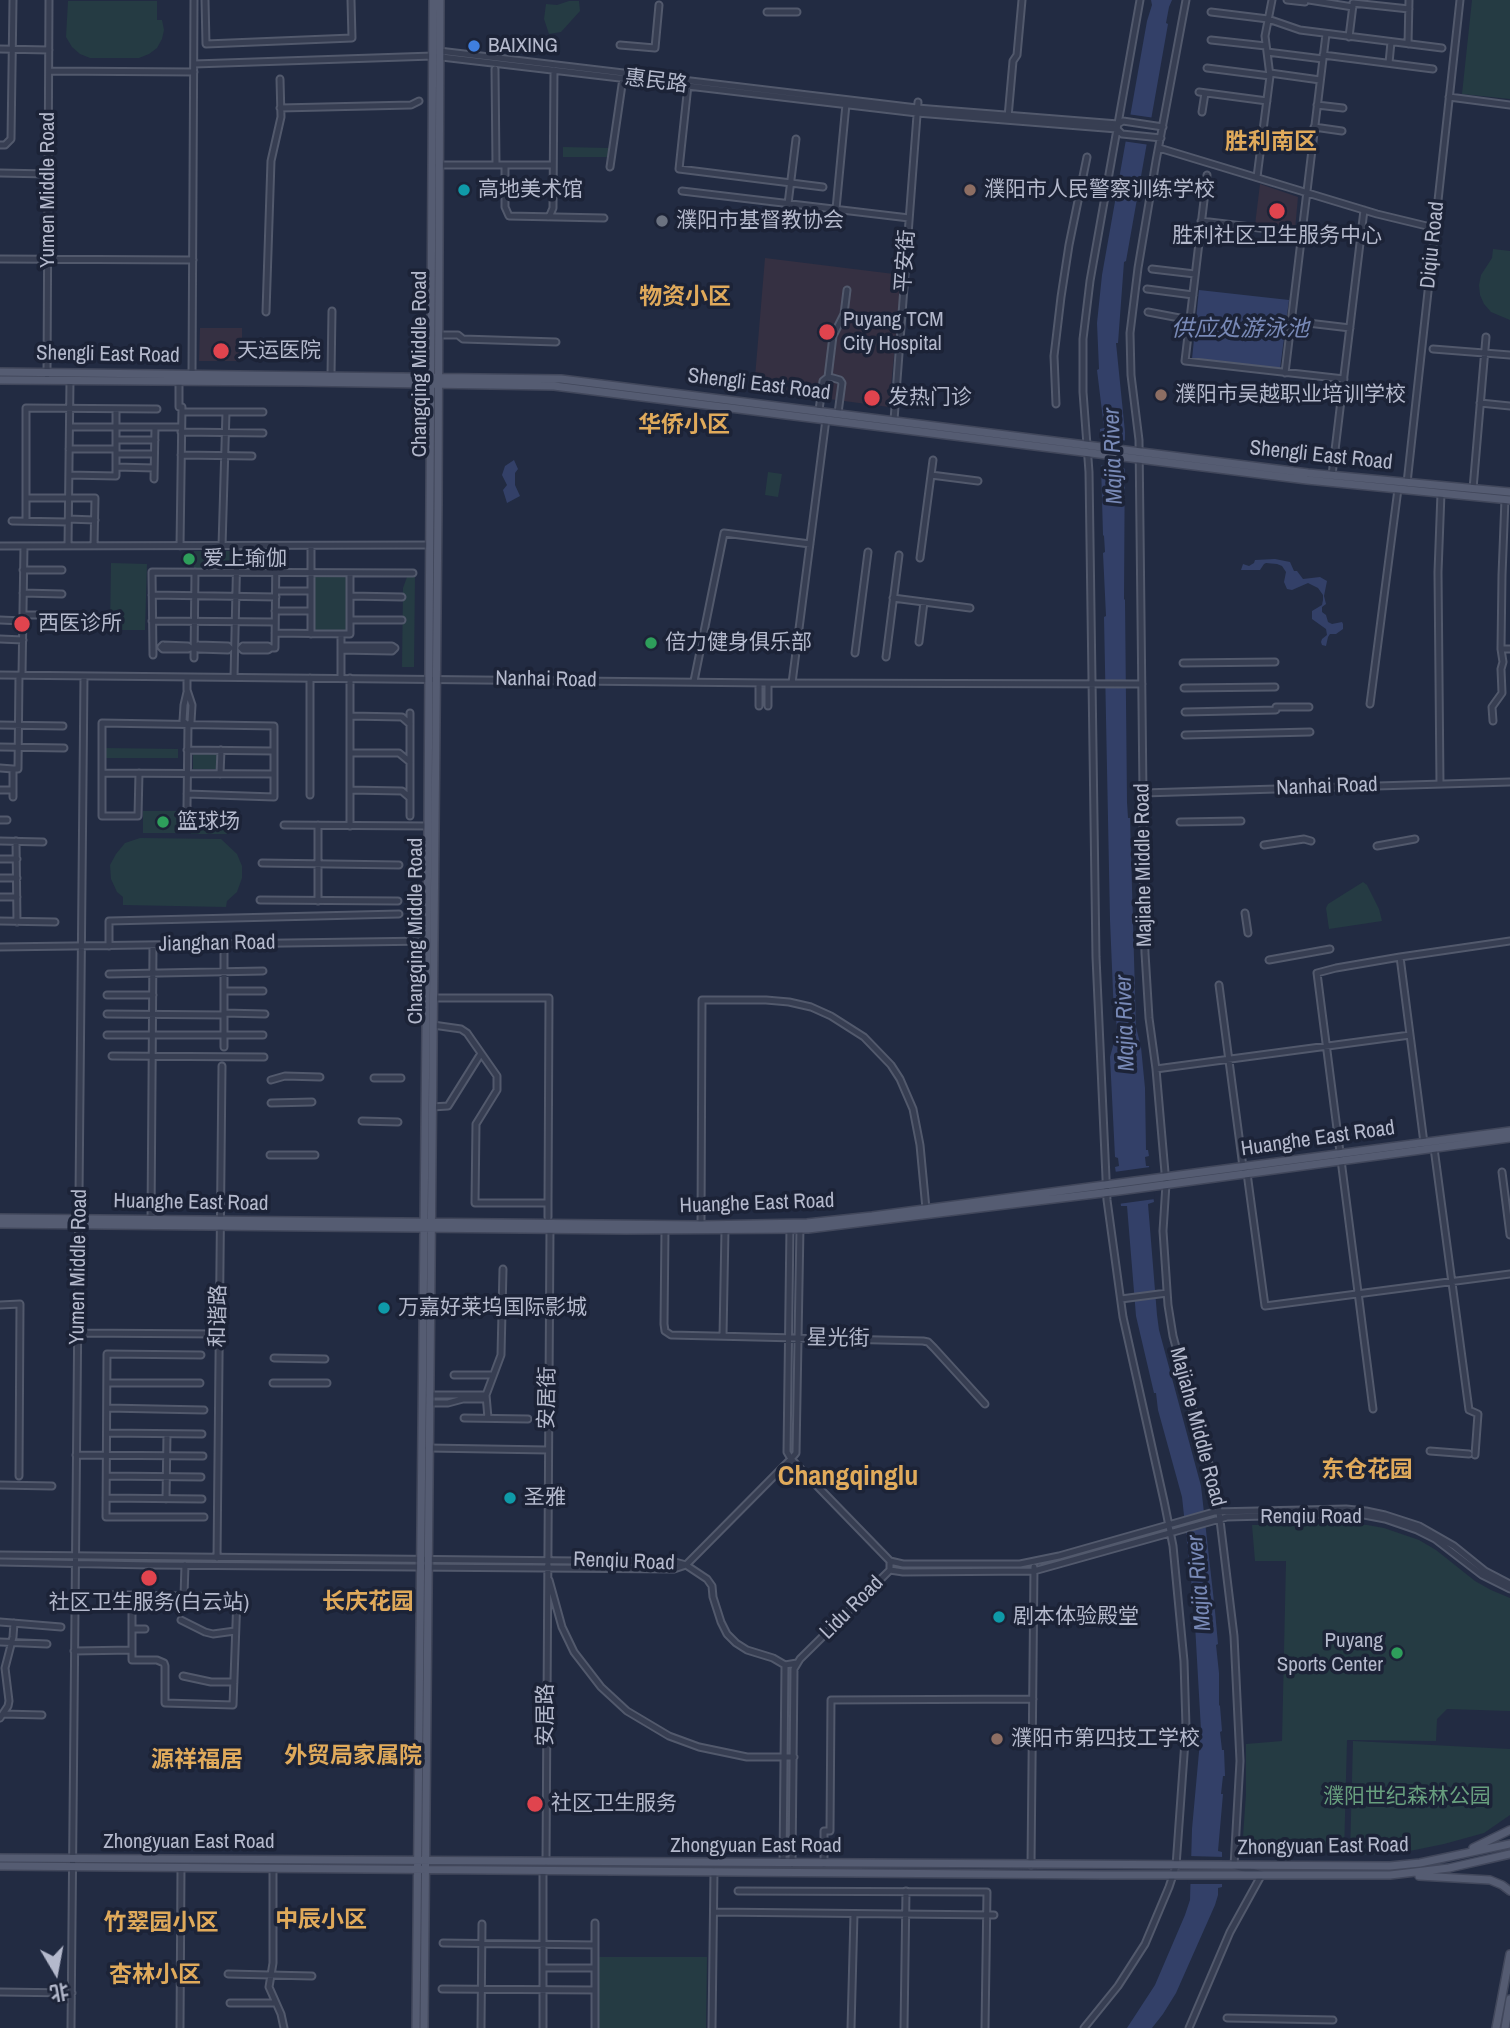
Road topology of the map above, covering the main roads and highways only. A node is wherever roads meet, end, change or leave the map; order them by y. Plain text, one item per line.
1 (433, 0) edge
2 (440, 0) edge
3 (436, 54) junction
4 (0, 372) edge
5 (47, 376) junction
6 (0, 380) edge
7 (435, 380) junction
8 (1087, 449) junction
9 (1137, 455) junction
10 (1404, 487) junction
11 (1508, 497) edge
12 (432, 679) junction
13 (430, 941) junction
14 (428, 1106) junction
15 (1510, 1132) edge
16 (1510, 1138) edge
17 (1341, 1157) junction
18 (1106, 1189) junction
19 (0, 1218) edge
20 (79, 1222) junction
21 (220, 1223) junction
22 (0, 1224) edge
23 (427, 1225) junction
24 (800, 1226) junction
25 (790, 1227) junction
26 (424, 1562) junction
27 (1510, 1830) edge
28 (1510, 1844) edge
29 (1510, 1854) edge
30 (1455, 1856) junction
31 (0, 1858) edge
32 (73, 1862) junction
33 (421, 1865) junction
34 (0, 1866) edge
35 (545, 1866) junction
36 (1401, 1875) junction
37 (1510, 1891) edge
38 (1510, 1954) edge
39 (1510, 1999) edge
40 (416, 2028) edge
41 (424, 2028) edge
42 (1496, 2028) edge
43 (1505, 2028) edge

1 - 3 main road, Changqing Middle Road
2 - 3 main road, Changqing Middle Road
3 - 7 main road, Changqing Middle Road
3 - 7 main road, Changqing Middle Road
4 - 5 main road, Shengli East Road
5 - 6 main road, Shengli East Road
5 - 7 main road, Shengli East Road
5 - 7 main road, Shengli East Road
7 - 8 main road, Shengli East Road
7 - 8 main road, Shengli East Road
7 - 12 main road, Changqing Middle Road
7 - 12 main road, Changqing Middle Road
8 - 9 main road, Shengli East Road
9 - 10 main road, Shengli East Road
9 - 10 main road, Shengli East Road
10 - 11 main road, Shengli East Road
10 - 11 main road, Shengli East Road
12 - 13 main road, Changqing Middle Road
12 - 13 main road, Changqing Middle Road
13 - 14 main road, Changqing Middle Road
13 - 14 main road, Changqing Middle Road
14 - 23 main road, Changqing Middle Road
15 - 17 main road, Huanghe East Road
16 - 17 main road, Huanghe East Road
17 - 18 main road, Huanghe East Road
18 - 24 main road, Huanghe East Road
18 - 24 main road, Huanghe East Road
19 - 20 main road, Huanghe East Road
20 - 21 main road, Huanghe East Road
20 - 21 main road, Huanghe East Road
20 - 22 main road, Huanghe East Road
21 - 23 main road, Huanghe East Road
23 - 25 main road, Huanghe East Road
23 - 25 main road, Huanghe East Road
23 - 26 main road, Changqing Middle Road
23 - 26 main road, Changqing Middle Road
24 - 25 main road, Huanghe East Road
26 - 33 main road, Changqing Middle Road
27 - 30 main road
28 - 30 main road, Zhongyuan East Road
29 - 36 main road, Zhongyuan East Road
30 - 35 main road, Zhongyuan East Road
31 - 32 main road, Zhongyuan East Road
32 - 33 main road, Zhongyuan East Road
32 - 33 main road, Zhongyuan East Road
32 - 34 main road, Zhongyuan East Road
33 - 35 main road, Zhongyuan East Road
33 - 40 main road
33 - 41 main road
35 - 36 main road, Zhongyuan East Road
36 - 37 main road
38 - 42 main road
39 - 43 main road

